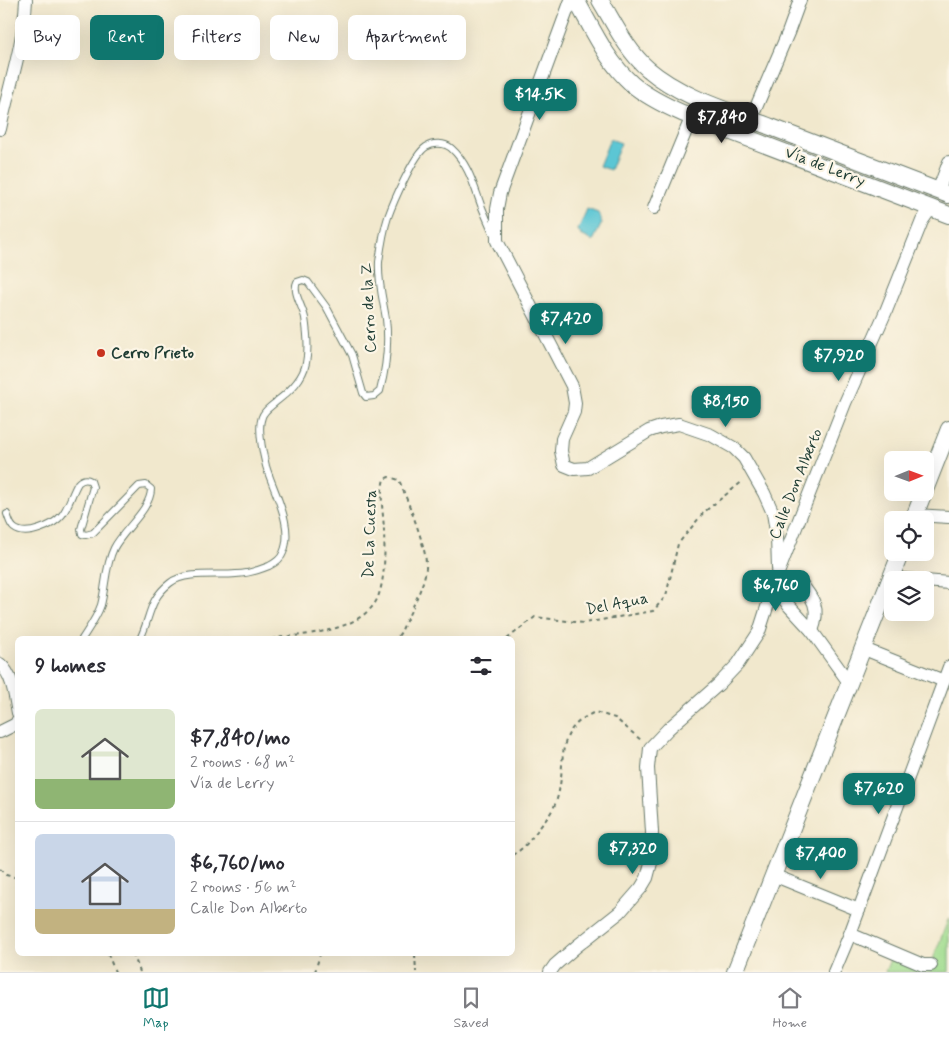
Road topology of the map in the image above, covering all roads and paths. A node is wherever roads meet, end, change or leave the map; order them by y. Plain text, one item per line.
1 (26, 0) edge
2 (571, 0) edge
3 (576, 0) edge
4 (600, 0) edge
5 (800, 0) edge
6 (722, 108) junction
7 (692, 116) junction
8 (751, 119) junction
9 (715, 125) junction
10 (0, 129) edge
11 (949, 162) edge
12 (943, 193) edge
13 (654, 208) dead end
14 (931, 208) junction
15 (949, 215) edge
16 (497, 241) junction
17 (949, 429) edge
18 (934, 466) edge
19 (753, 474) junction
20 (7, 514) dead end
21 (948, 515) edge
22 (934, 516) edge
23 (781, 577) junction
24 (934, 582) edge
25 (949, 583) edge
26 (884, 596) edge
27 (812, 631) junction
28 (84, 636) edge
29 (141, 636) edge
30 (297, 636) edge
31 (398, 636) edge
32 (510, 636) edge
33 (864, 649) junction
34 (0, 664) edge
35 (949, 667) edge
36 (944, 681) junction
37 (850, 684) junction
38 (15, 700) edge
39 (15, 724) edge
40 (0, 732) edge
41 (650, 748) junction
42 (515, 854) edge
43 (0, 869) edge
44 (773, 875) junction
45 (15, 877) edge
46 (858, 910) junction
47 (850, 934) junction
48 (109, 956) edge
49 (134, 956) edge
50 (319, 956) edge
51 (415, 956) edge
52 (931, 965) dead end
53 (115, 972) edge
54 (140, 972) edge
55 (315, 972) edge
56 (416, 972) edge
57 (550, 972) edge
58 (736, 972) edge
59 (834, 972) edge

1 - 10 street
2 - 16 street
3 - 7 street, Vía de Lerry
4 - 6 street, Vía de Lerry
5 - 8 street
6 - 8 street, Vía de Lerry
6 - 9 street
7 - 9 street, Vía de Lerry
7 - 13 street
8 - 12 street, Vía de Lerry
9 - 14 street, Vía de Lerry
11 - 12 street
14 - 15 street, Vía de Lerry
14 - 23 street, Calle Don Alberto
16 - 19 street
16 - 29 lane, Cerro de la Z
17 - 18 street
19 - 23 street
19 - 32 path, Del Aqua
20 - 28 lane
21 - 22 street
23 - 27 street
23 - 27 street
23 - 41 street, Calle Don Alberto
24 - 25 street
26 - 33 street
27 - 37 street
30 - 31 path, De La Cuesta
33 - 36 street
33 - 37 street
34 - 38 street
35 - 36 street
36 - 46 street
37 - 44 street
39 - 40 street
41 - 42 path
41 - 57 street
43 - 45 path
44 - 46 street
44 - 58 street
46 - 47 street
47 - 52 street
47 - 59 street
48 - 53 path
49 - 54 path
50 - 55 path
51 - 56 path

